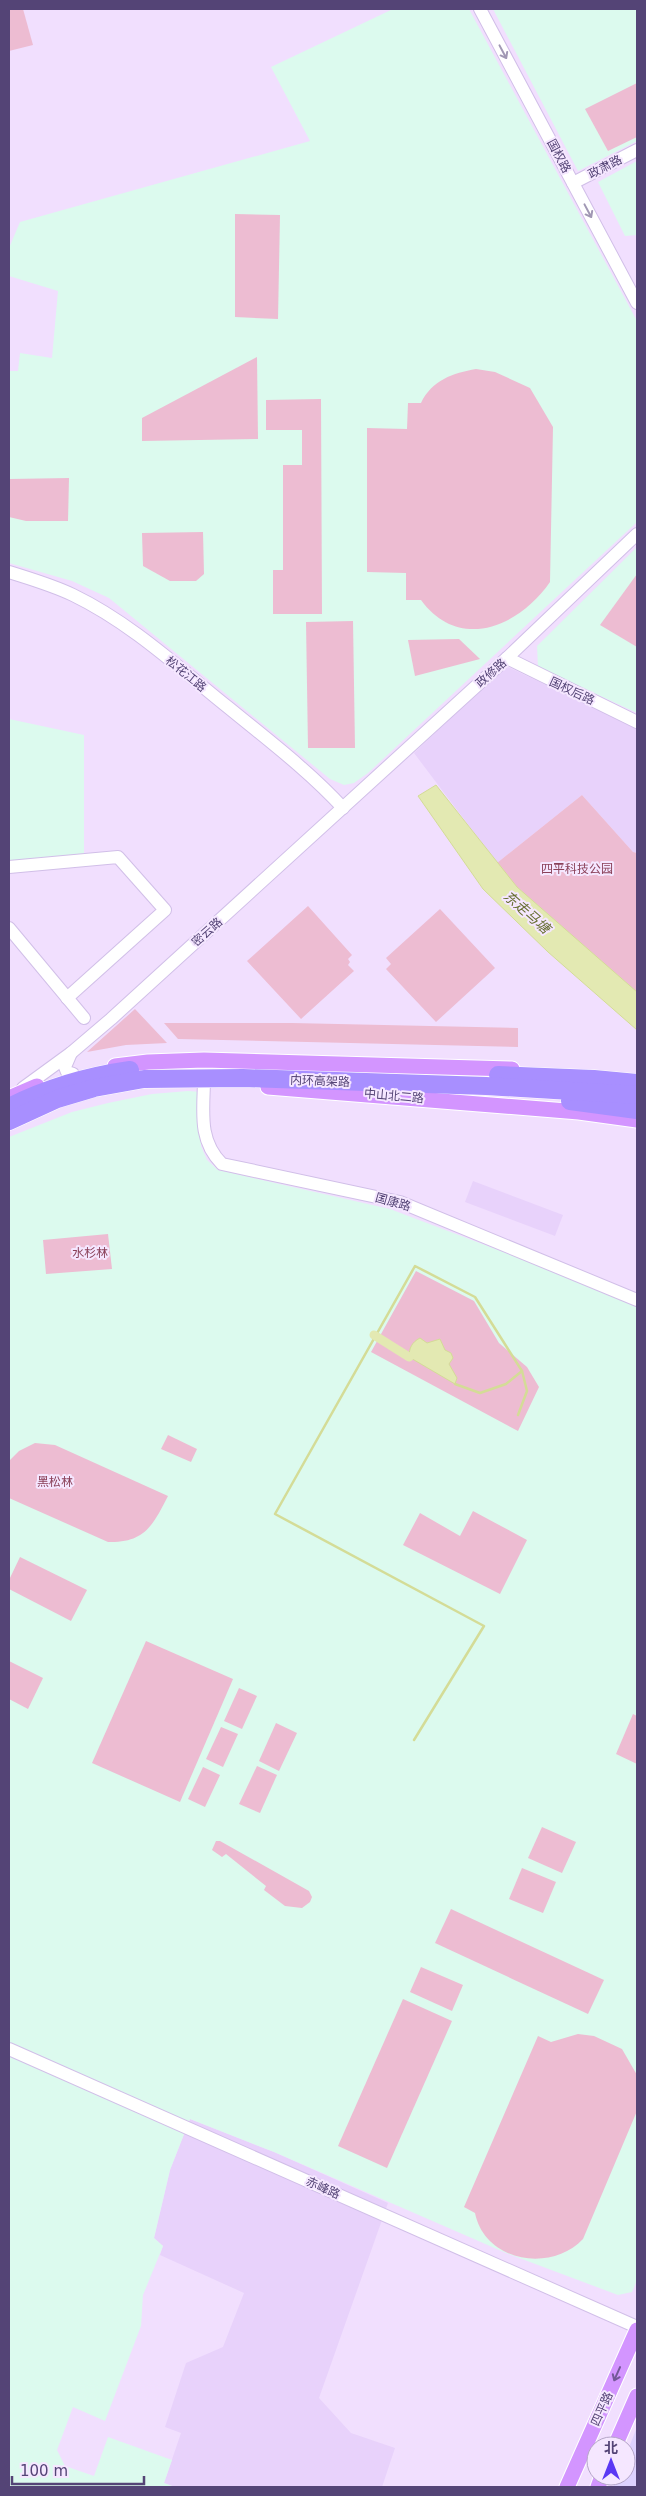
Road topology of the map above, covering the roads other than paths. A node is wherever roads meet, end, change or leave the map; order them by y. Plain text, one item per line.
1 (480, 9) edge
2 (637, 150) edge
3 (573, 183) junction
4 (637, 303) edge
5 (637, 534) edge
6 (9, 572) edge
7 (508, 658) junction
8 (637, 722) edge
9 (343, 808) junction
10 (9, 867) edge
11 (9, 928) edge
12 (67, 998) junction
13 (84, 1018) dead end
14 (71, 1053) junction
15 (73, 1074) junction
16 (288, 1080) junction
17 (204, 1083) junction
18 (637, 1083) edge
19 (637, 1095) edge
20 (10, 1100) edge
21 (637, 1110) edge
22 (637, 1120) edge
23 (9, 1121) edge
24 (9, 1127) edge
25 (637, 1300) edge
26 (9, 2049) edge
27 (637, 2329) edge
28 (637, 2396) edge
29 (619, 2436) edge
30 (567, 2487) edge

1 -> 3 street, 国权路
2 - 3 street, 政肃路
3 -> 4 street, 国权路
5 - 7 street, 政修路
6 - 9 street, 松花江路
7 - 8 street, 国权后路
7 - 9 street, 政修路
9 - 14 street, 密云路
10 - 12 street
11 - 12 street
12 - 13 street
14 - 15 street
14 - 20 street, 密云路
15 - 18 main road
15 - 20 main road
16 - 19 highway, 内环高架路
16 - 21 highway
16 - 23 highway, 内环高架路
17 - 22 main road, 中山北二路
17 - 24 main road, 中山北二路
17 - 25 street, 国康路
18 - 20 highway, 内环高架路
26 - 27 street, 赤峰路
27 -> 30 main road, 四平路
28 - 29 main road

